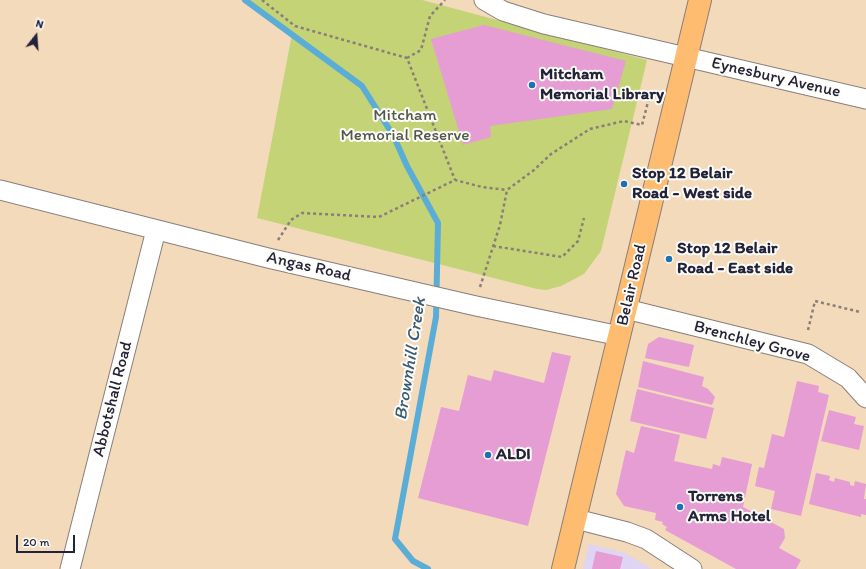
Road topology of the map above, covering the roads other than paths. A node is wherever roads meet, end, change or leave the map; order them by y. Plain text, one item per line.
1 (484, 0) edge
2 (700, 0) edge
3 (686, 58) junction
4 (866, 99) edge
5 (0, 190) edge
6 (156, 230) junction
7 (626, 309) junction
8 (620, 336) junction
9 (866, 398) edge
10 (576, 519) junction
11 (70, 569) edge
12 (564, 569) edge
13 (692, 569) edge

1 - 3 street, Eynesbury Avenue
2 - 3 main road, Belair Road
3 - 4 street, Eynesbury Avenue
3 - 7 main road, Belair Road
5 - 6 street, Angas Road
6 - 8 street, Angas Road
6 - 11 street, Abbotshall Road
7 - 8 main road, Belair Road
7 - 9 street, Brenchley Grove
8 - 10 main road, Belair Road
10 - 12 main road, Belair Road
10 - 13 street

